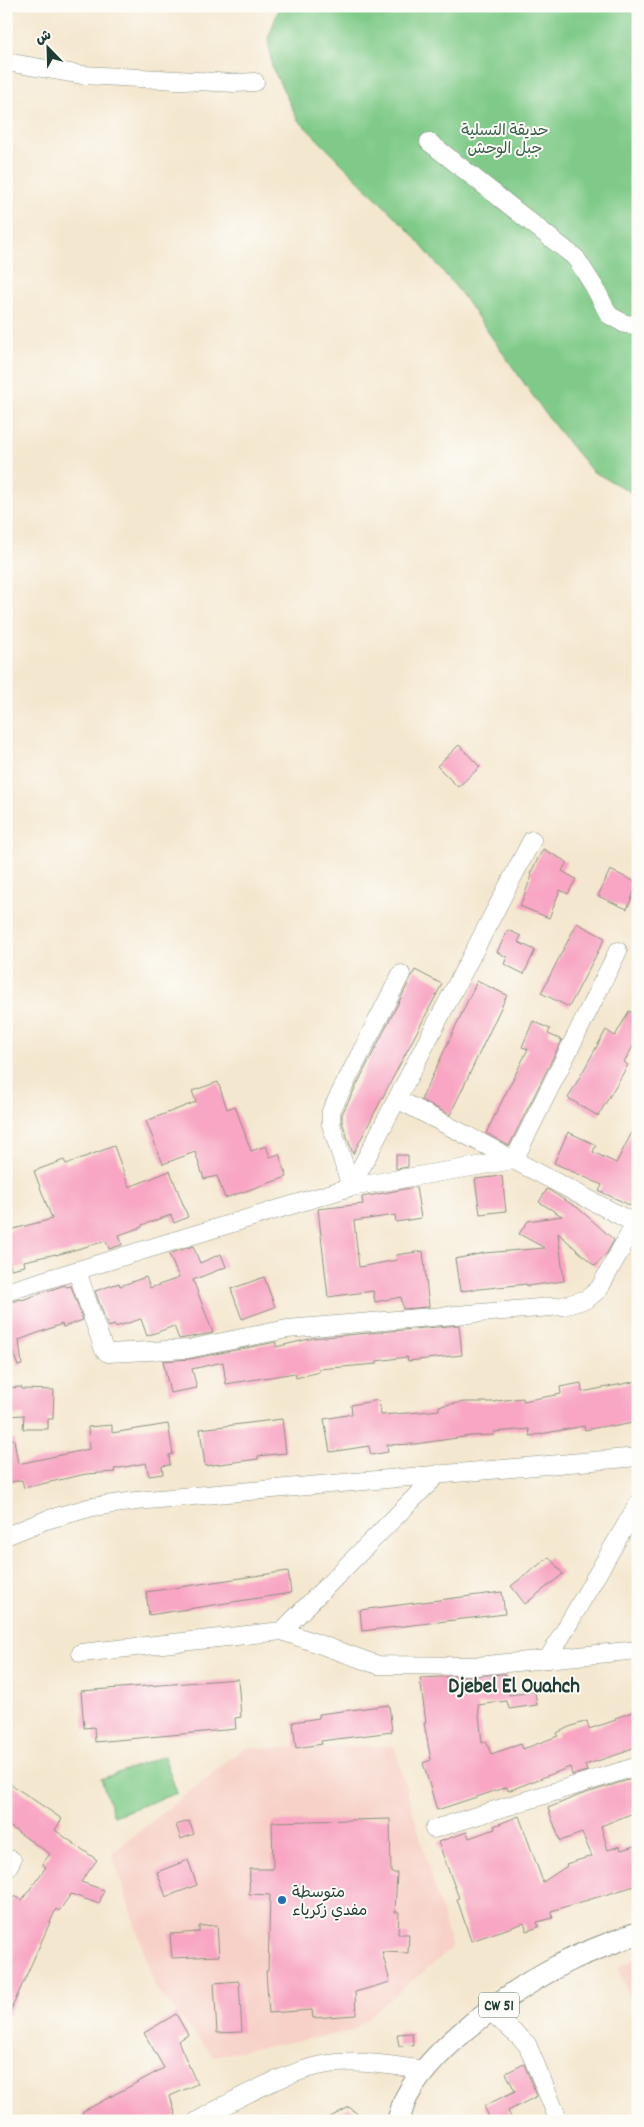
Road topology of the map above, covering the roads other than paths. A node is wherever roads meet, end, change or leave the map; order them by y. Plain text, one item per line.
1 (6, 62) edge
2 (255, 82) dead end
3 (429, 142) dead end
4 (638, 325) edge
5 (532, 840) dead end
6 (618, 951) dead end
7 (401, 974) dead end
8 (398, 1099) junction
9 (514, 1160) junction
10 (351, 1187) junction
11 (637, 1222) edge
12 (77, 1270) junction
13 (6, 1292) edge
14 (638, 1457) edge
15 (438, 1474) junction
16 (638, 1504) edge
17 (6, 1526) edge
18 (29, 1527) junction
19 (6, 1536) edge
20 (282, 1632) junction
21 (638, 1650) edge
22 (81, 1653) dead end
23 (548, 1659) junction
24 (638, 1766) edge
25 (434, 1829) dead end
26 (638, 1933) edge
27 (490, 2011) junction
28 (425, 2070) junction
29 (197, 2121) edge
30 (398, 2121) edge
31 (559, 2121) edge

1 - 2 street
3 - 4 street
5 - 8 street
6 - 9 street
7 - 10 street
8 - 9 street
8 - 10 street
9 - 10 street
9 - 11 street
10 - 12 street
11 - 12 street
12 - 13 street
14 - 15 street
15 - 18 street
15 - 20 street
16 - 23 street
17 - 18 street
18 - 19 street
20 - 22 street
20 - 23 street
21 - 23 street
24 - 25 street
26 - 27 main road, CW 51
27 - 28 main road, CW 51
27 - 31 street
28 - 29 street
28 - 30 main road, CW 51

